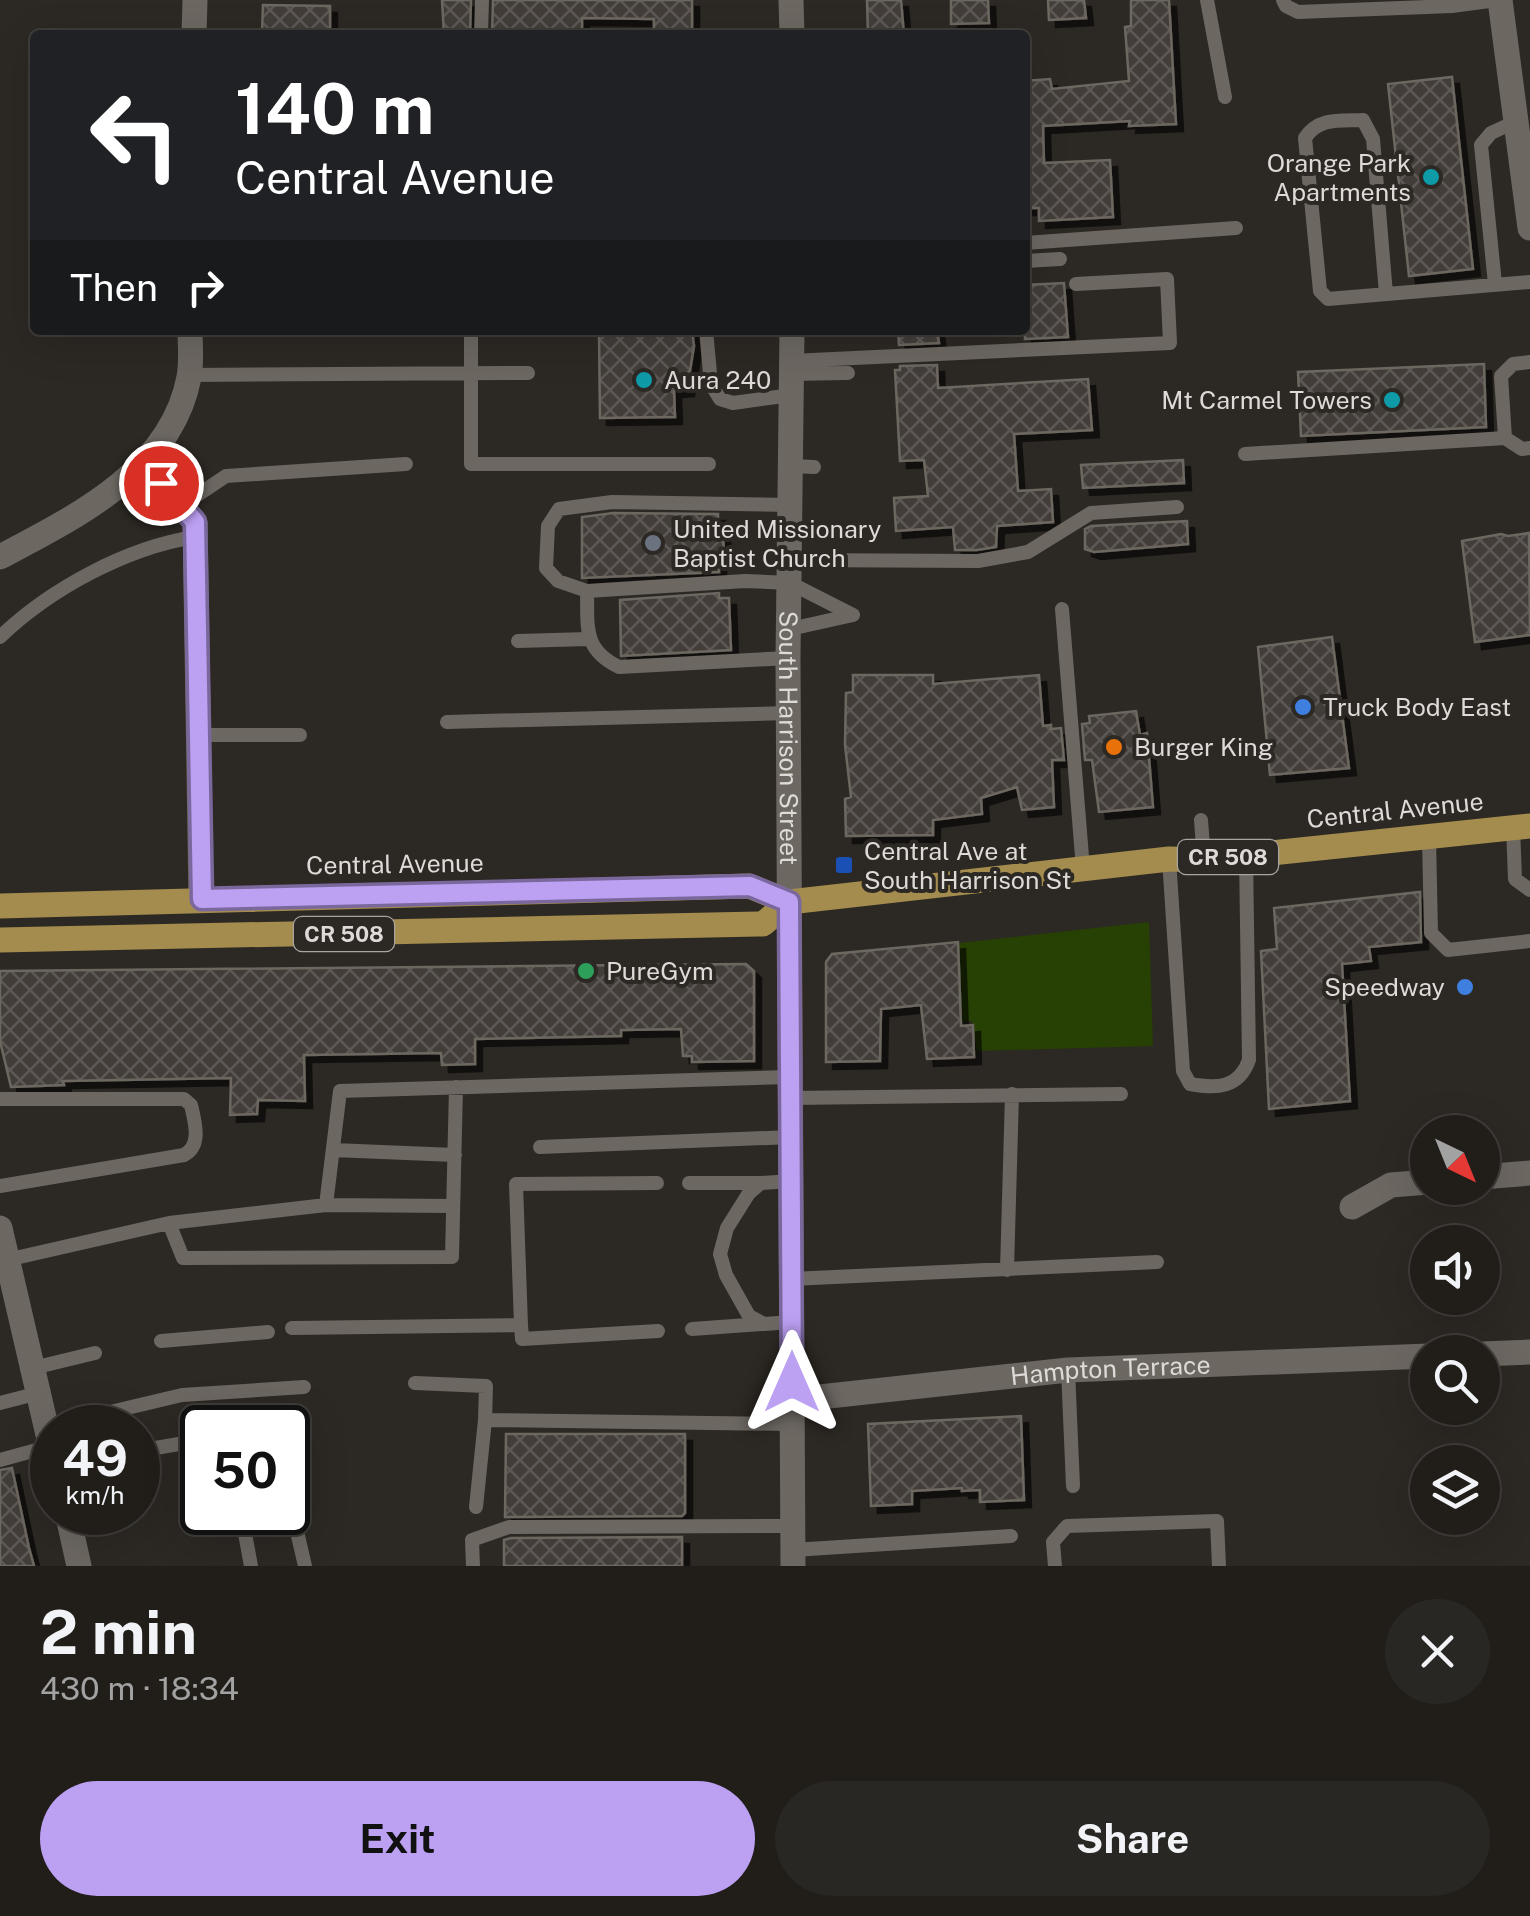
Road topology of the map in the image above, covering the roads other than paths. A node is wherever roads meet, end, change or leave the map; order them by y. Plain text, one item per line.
1 (195, 0) edge
2 (482, 0) edge
3 (792, 0) edge
4 (1207, 0) edge
5 (1282, 0) edge
6 (1498, 0) edge
7 (194, 30) edge
8 (480, 30) edge
9 (792, 30) edge
10 (1225, 96) dead end
11 (1517, 121) junction
12 (1236, 228) dead end
13 (1530, 228) edge
14 (1030, 244) edge
15 (1060, 260) dead end
16 (1030, 261) edge
17 (1530, 282) edge
18 (1076, 284) dead end
19 (1495, 284) junction
20 (1386, 294) junction
21 (190, 335) edge
22 (470, 335) edge
23 (706, 335) edge
24 (792, 335) edge
25 (1530, 362) edge
26 (528, 373) dead end
27 (471, 374) junction
28 (848, 374) dead end
29 (190, 375) junction
30 (791, 377) junction
31 (1504, 438) junction
32 (1530, 448) edge
33 (1245, 454) dead end
34 (143, 463) junction
35 (406, 464) dead end
36 (709, 464) dead end
37 (181, 506) junction
38 (790, 506) junction
39 (1177, 507) dead end
40 (194, 537) junction
41 (0, 557) edge
42 (790, 572) junction
43 (587, 591) junction
44 (1062, 609) dead end
45 (790, 629) junction
46 (0, 637) edge
47 (588, 639) junction
48 (518, 641) dead end
49 (788, 658) junction
50 (790, 714) junction
51 (448, 722) dead end
52 (300, 734) dead end
53 (200, 735) junction
54 (1201, 820) dead end
55 (1522, 827) edge
56 (1429, 837) junction
57 (1246, 855) junction
58 (1170, 859) junction
59 (1204, 860) junction
60 (1083, 869) junction
61 (1530, 890) edge
62 (202, 899) junction
63 (789, 902) junction
64 (0, 906) edge
65 (0, 940) edge
66 (1530, 941) edge
67 (456, 1087) junction
68 (790, 1088) junction
69 (1012, 1094) junction
70 (1121, 1094) dead end
71 (0, 1099) edge
72 (791, 1137) junction
73 (540, 1146) dead end
74 (333, 1150) junction
75 (455, 1154) junction
76 (1530, 1172) edge
77 (1500, 1175) edge
78 (791, 1181) junction
79 (658, 1183) dead end
80 (690, 1183) dead end
81 (761, 1183) junction
82 (1410, 1183) edge
83 (0, 1186) edge
84 (326, 1204) junction
85 (454, 1206) junction
86 (1352, 1207) dead end
87 (169, 1223) junction
88 (0, 1228) edge
89 (4, 1261) edge
90 (1157, 1262) dead end
91 (1007, 1270) junction
92 (792, 1279) junction
93 (792, 1322) junction
94 (764, 1324) junction
95 (521, 1325) junction
96 (292, 1328) dead end
97 (692, 1329) dead end
98 (658, 1330) dead end
99 (268, 1332) dead end
100 (161, 1341) dead end
101 (95, 1352) dead end
102 (1530, 1352) edge
103 (1500, 1353) edge
104 (1410, 1357) edge
105 (1068, 1370) junction
106 (36, 1380) junction
107 (414, 1383) dead end
108 (304, 1388) dead end
109 (0, 1403) edge
110 (42, 1405) edge
111 (154, 1405) edge
112 (792, 1412) junction
113 (485, 1420) junction
114 (30, 1449) edge
115 (0, 1460) edge
116 (1073, 1486) dead end
117 (476, 1507) dead end
118 (73, 1535) edge
119 (245, 1535) edge
120 (298, 1535) edge
121 (1011, 1536) dead end
122 (793, 1547) edge
123 (80, 1566) edge
124 (251, 1566) edge
125 (305, 1566) edge
126 (474, 1566) edge
127 (1055, 1566) edge
128 (1219, 1566) edge

1 - 7 street
2 - 8 lane
3 - 9 street
4 - 10 lane
5 - 6 lane
6 - 11 street
11 - 13 street
11 - 19 lane
12 - 14 lane
15 - 16 lane
17 - 19 lane
18 - 30 lane
19 - 20 lane
20 - 20 lane
21 - 29 street
22 - 27 lane
23 - 30 lane
24 - 30 street, South Harrison Street
25 - 31 lane
26 - 27 lane
27 - 29 lane
27 - 36 lane
28 - 30 lane
29 - 34 street
30 - 38 street, South Harrison Street
31 - 32 lane
31 - 33 lane
34 - 37 street
34 - 41 street
35 - 37 lane
37 - 40 street
38 - 42 street, South Harrison Street
38 - 43 lane
39 - 42 lane
40 - 46 lane
40 - 53 street
42 - 43 lane
42 - 45 street, South Harrison Street
42 - 45 lane
43 - 47 lane
44 - 60 lane
45 - 49 street, South Harrison Street
47 - 48 lane
47 - 49 lane
49 - 50 street, South Harrison Street
50 - 51 lane
50 - 63 street, South Harrison Street
52 - 53 lane
53 - 62 street
54 - 59 lane
55 - 56 main road, Central Avenue / CR 508
55 - 61 lane
56 - 57 main road, Central Avenue / CR 508
56 - 66 lane
57 - 58 lane
57 - 59 main road, Central Avenue / CR 508
58 - 59 main road, Central Avenue / CR 508
58 - 60 main road, Central Avenue / CR 508
60 - 63 main road, Central Avenue / CR 508
62 - 63 main road, Central Avenue / CR 508
62 - 64 main road, Central Avenue / CR 508
63 - 65 main road, Central Avenue / CR 508
63 - 68 street, South Harrison Street
67 - 68 lane
67 - 74 lane
67 - 75 lane
68 - 69 lane
68 - 72 street, South Harrison Street
69 - 70 lane
69 - 91 lane
71 - 83 lane
72 - 73 lane
72 - 78 street, South Harrison Street
74 - 75 lane
74 - 84 lane
75 - 85 lane
76 - 77 street
78 - 81 lane
78 - 92 street, South Harrison Street
79 - 95 lane
80 - 81 lane
81 - 94 lane
82 - 86 street
84 - 85 lane
84 - 87 lane
85 - 87 lane
87 - 89 lane
88 - 89 street
89 - 106 street
90 - 91 lane
91 - 92 lane
92 - 93 street, South Harrison Street
93 - 94 lane
93 - 112 street, South Harrison Street
94 - 97 lane
95 - 96 lane
95 - 98 lane
99 - 100 lane
101 - 106 lane
102 - 103 street
104 - 105 street, Hampton Terrace
105 - 112 street, Hampton Terrace
105 - 116 lane
106 - 109 lane
106 - 110 street
107 - 113 lane
108 - 111 lane
112 - 113 lane
112 - 122 street, South Harrison Street
113 - 117 lane
114 - 115 lane
118 - 123 street
119 - 124 lane
120 - 125 lane
121 - 122 lane
122 - 126 lane
127 - 128 lane

